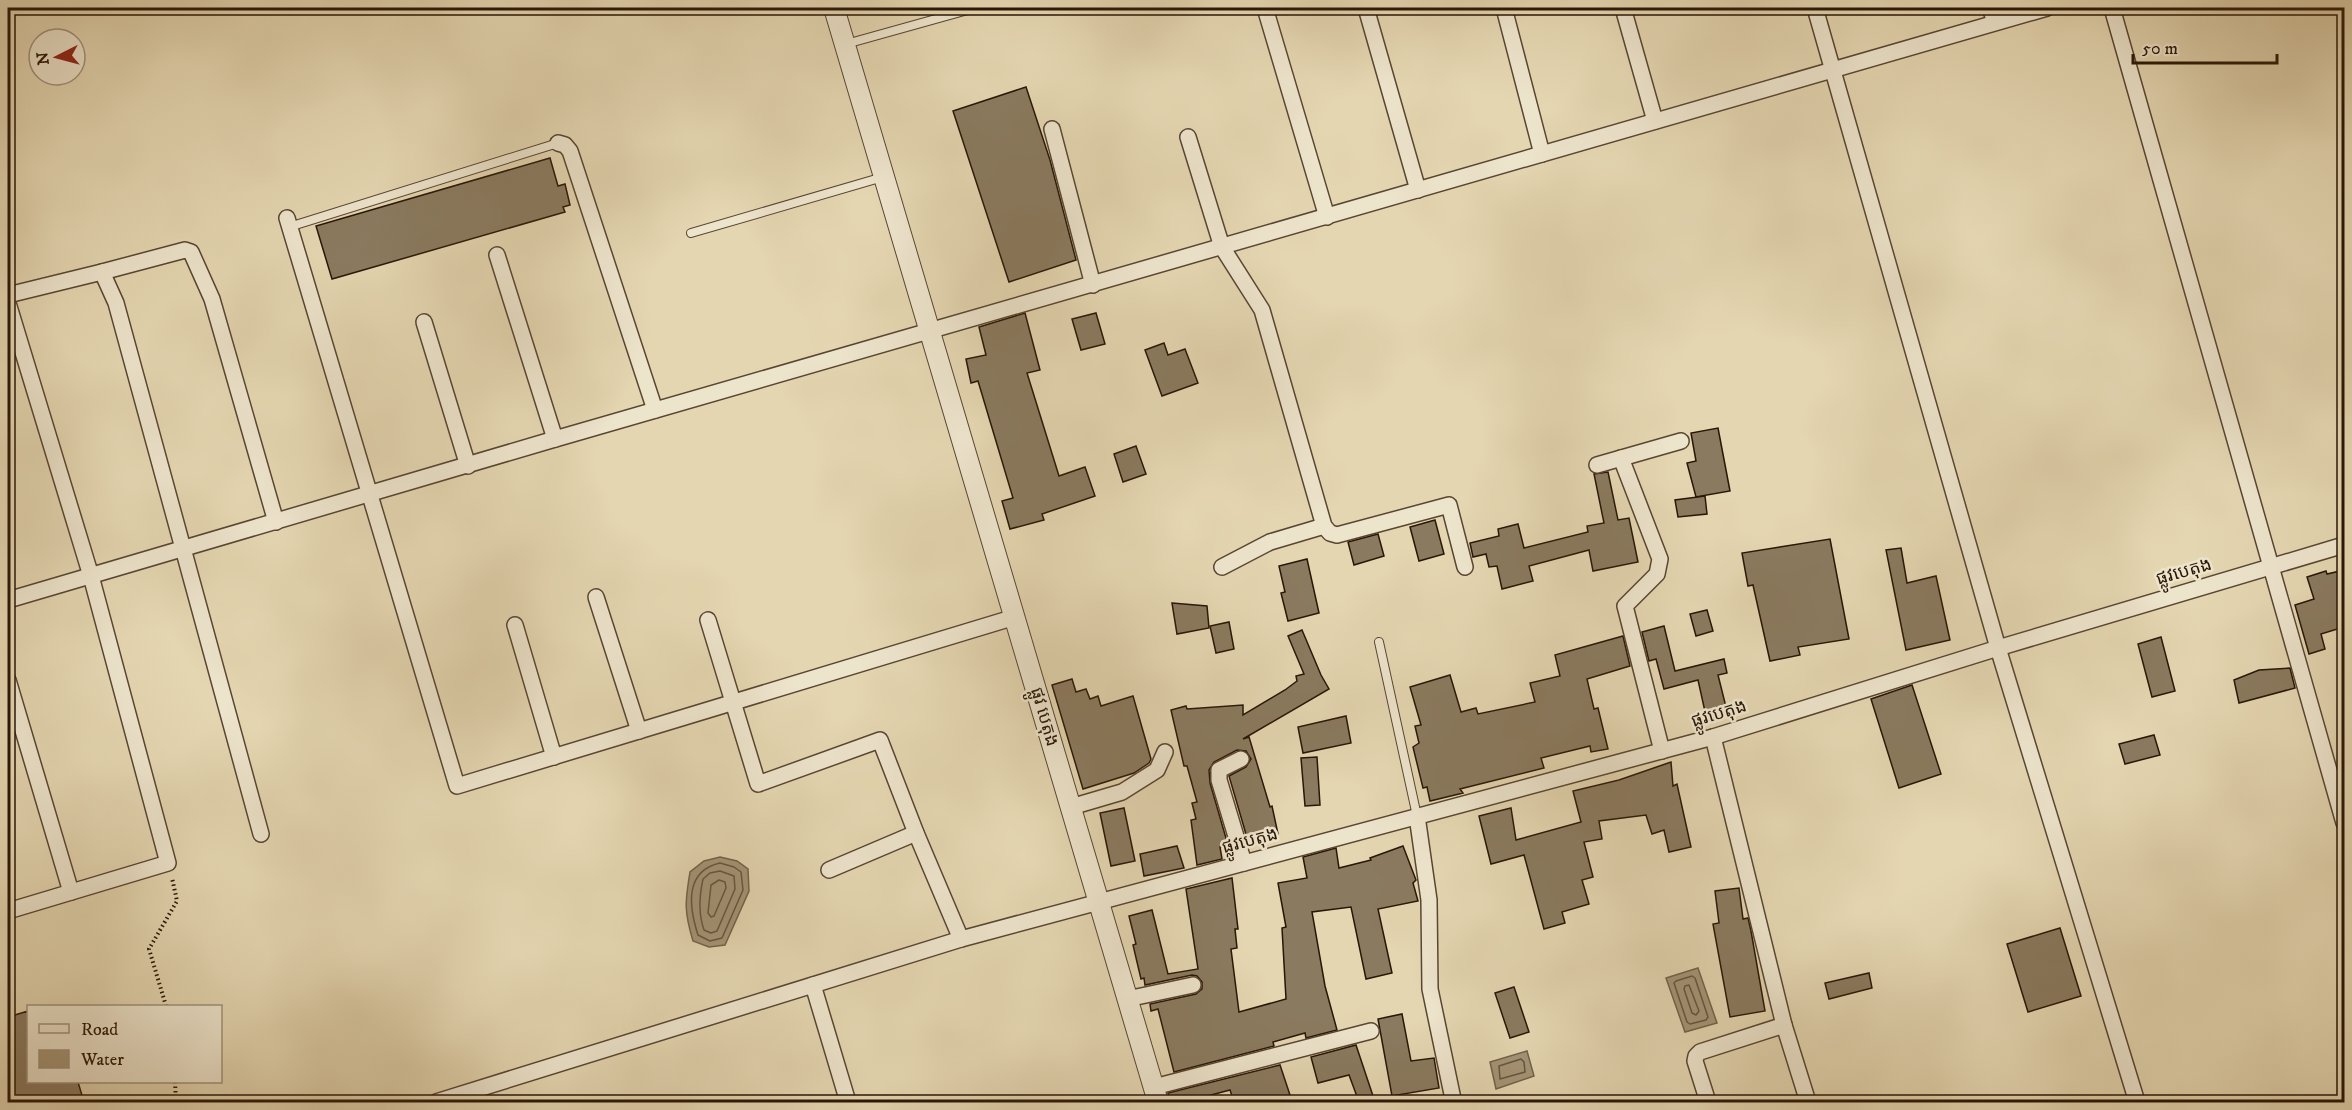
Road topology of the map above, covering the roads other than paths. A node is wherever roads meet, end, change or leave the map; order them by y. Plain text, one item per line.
1 (834, 8) edge
2 (975, 8) edge
3 (1265, 8) edge
4 (1366, 8) edge
5 (1504, 8) edge
6 (1623, 8) edge
7 (1815, 8) edge
8 (2047, 8) edge
9 (2112, 8) edge
10 (1992, 15) edge
11 (845, 45) junction
12 (1833, 70) junction
13 (1655, 121) junction
14 (1052, 129) dead end
15 (1188, 137) dead end
16 (558, 143) joint
17 (1542, 154) junction
18 (884, 177) junction
19 (1418, 190) junction
20 (1327, 217) junction
21 (288, 222) joint
22 (691, 233) dead end
23 (1222, 247) junction
24 (497, 255) dead end
25 (102, 272) junction
26 (1093, 285) junction
27 (8, 295) edge
28 (8, 303) edge
29 (424, 322) dead end
30 (930, 332) junction
31 (655, 410) junction
32 (555, 439) junction
33 (1681, 441) dead end
34 (1621, 458) junction
35 (1598, 465) dead end
36 (468, 466) junction
37 (369, 495) junction
38 (276, 522) junction
39 (1324, 526) junction
40 (2344, 545) edge
41 (183, 549) junction
42 (1222, 567) dead end
43 (1465, 567) dead end
44 (2271, 567) junction
45 (91, 576) junction
46 (596, 597) dead end
47 (8, 600) edge
48 (1015, 617) junction
49 (708, 620) dead end
50 (515, 625) dead end
51 (1379, 642) dead end
52 (1998, 648) junction
53 (8, 680) edge
54 (733, 703) junction
55 (639, 731) junction
56 (1713, 737) junction
57 (1662, 751) junction
58 (1165, 752) dead end
59 (554, 757) junction
60 (1241, 759) dead end
61 (1071, 807) junction
62 (1417, 816) junction
63 (2344, 824) edge
64 (916, 833) junction
65 (261, 834) dead end
66 (1244, 863) junction
67 (829, 870) dead end
68 (70, 892) junction
69 (1099, 903) junction
70 (8, 911) edge
71 (961, 939) junction
72 (1193, 985) dead end
73 (813, 986) junction
74 (1127, 999) junction
75 (1784, 1024) junction
76 (1371, 1031) dead end
77 (1156, 1095) edge
78 (1454, 1099) dead end
79 (436, 1102) edge
80 (848, 1102) edge
81 (1708, 1102) edge
82 (1808, 1102) edge
83 (2137, 1102) edge

1 - 11 street, ផ្លូវ បេតុង
2 - 11 lane
3 - 20 street
4 - 19 street
5 - 17 street
6 - 13 street
7 - 12 street
8 - 10 street
9 - 44 street
10 - 12 street
11 - 18 street, ផ្លូវ បេតុង
12 - 13 street
12 - 52 street
13 - 17 street
14 - 26 street
15 - 23 street
16 - 21 lane
16 - 31 street
17 - 19 street
18 - 22 lane
18 - 30 street, ផ្លូវ បេតុង
19 - 20 street
20 - 23 street
21 - 37 street
23 - 26 street
23 - 39 street
24 - 32 street
25 - 27 street
25 - 38 street
25 - 41 street
26 - 30 street
28 - 45 street
29 - 36 street
30 - 31 street
30 - 48 street, ផ្លូវ បេតុង
31 - 32 street
32 - 36 street
33 - 34 street
34 - 35 street
34 - 57 street
36 - 37 street
37 - 38 street
37 - 59 street
38 - 41 street
39 - 42 street
39 - 43 street
40 - 44 street, ផ្លូវបេតុង
41 - 45 street
41 - 65 street
44 - 52 street, ផ្លូវបេតុង
44 - 63 street
45 - 47 street
45 - 68 street
46 - 55 street
48 - 54 street
48 - 61 street, ផ្លូវ បេតុង
49 - 54 street
50 - 59 street
51 - 62 lane
52 - 56 street, ផ្លូវបេតុង
52 - 83 street
53 - 68 street
54 - 55 street
54 - 64 street
55 - 59 street
56 - 57 street, ផ្លូវបេតុង
56 - 75 street
57 - 62 street, ផ្លូវបេតុង
58 - 61 street
60 - 66 street
61 - 69 street, ផ្លូវ បេតុង
62 - 66 street, ផ្លូវបេតុង
62 - 78 street
64 - 67 street
64 - 71 street
66 - 69 street, ផ្លូវបេតុង
68 - 70 street
69 - 71 street, ផ្លូវបេតុង
69 - 74 street, ផ្លូវ បេតុង
71 - 73 street, ផ្លូវបេតុង
72 - 74 street
73 - 79 street, ផ្លូវបេតុង
73 - 80 street
74 - 77 street, ផ្លូវ បេតុង
75 - 81 street
75 - 82 street
76 - 77 street

